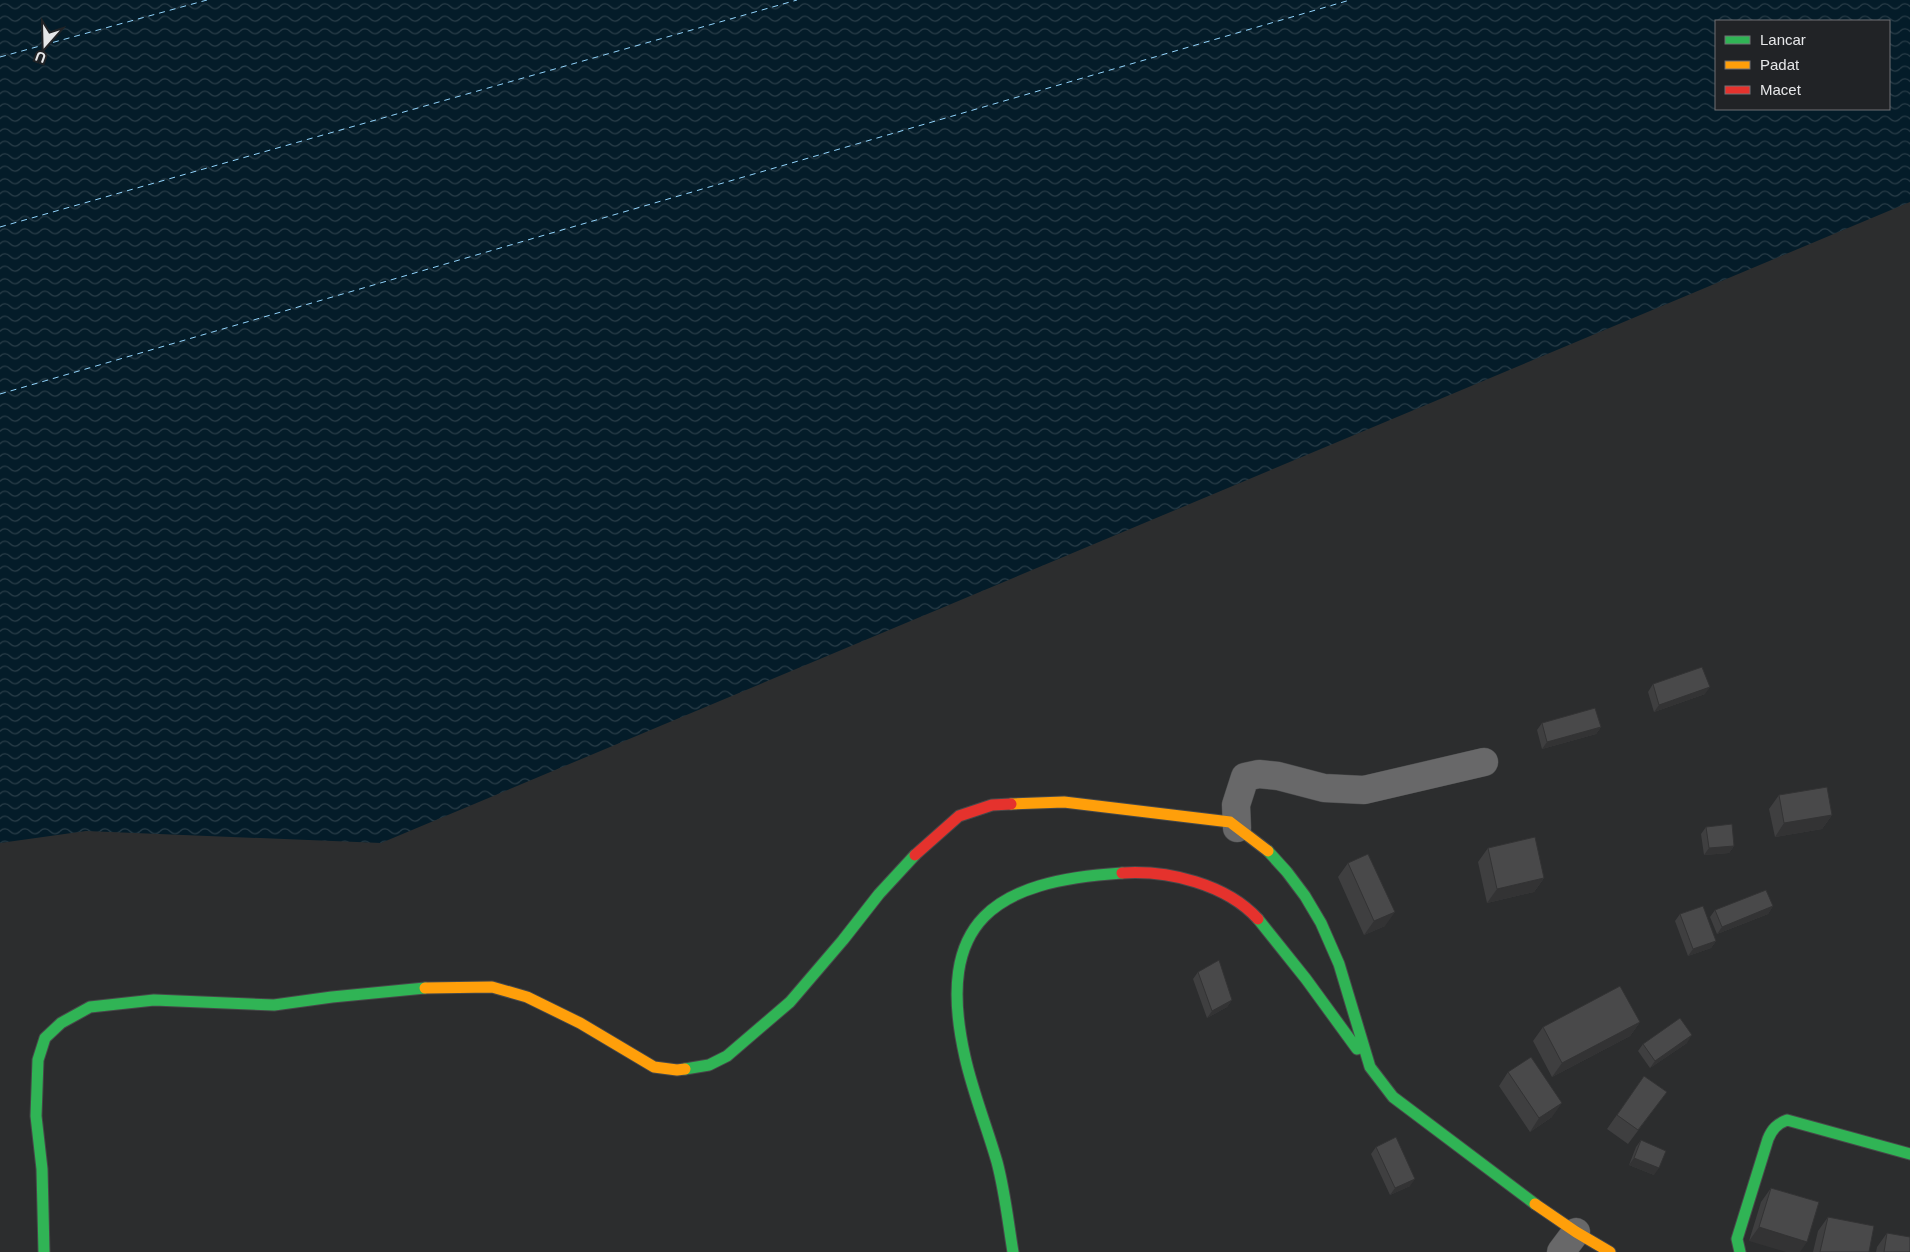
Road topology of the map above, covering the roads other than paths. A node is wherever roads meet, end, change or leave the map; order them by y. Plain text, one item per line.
1 (1484, 762) dead end
2 (1238, 828) junction
3 (1370, 1067) junction
4 (1910, 1154) edge
5 (1568, 1242) edge
6 (44, 1252) edge
7 (1013, 1252) edge
8 (1610, 1252) edge
9 (1740, 1252) edge

1 - 2 street
2 - 3 street
2 - 6 street
3 - 5 street
3 - 7 street
4 - 9 street
5 - 8 street

